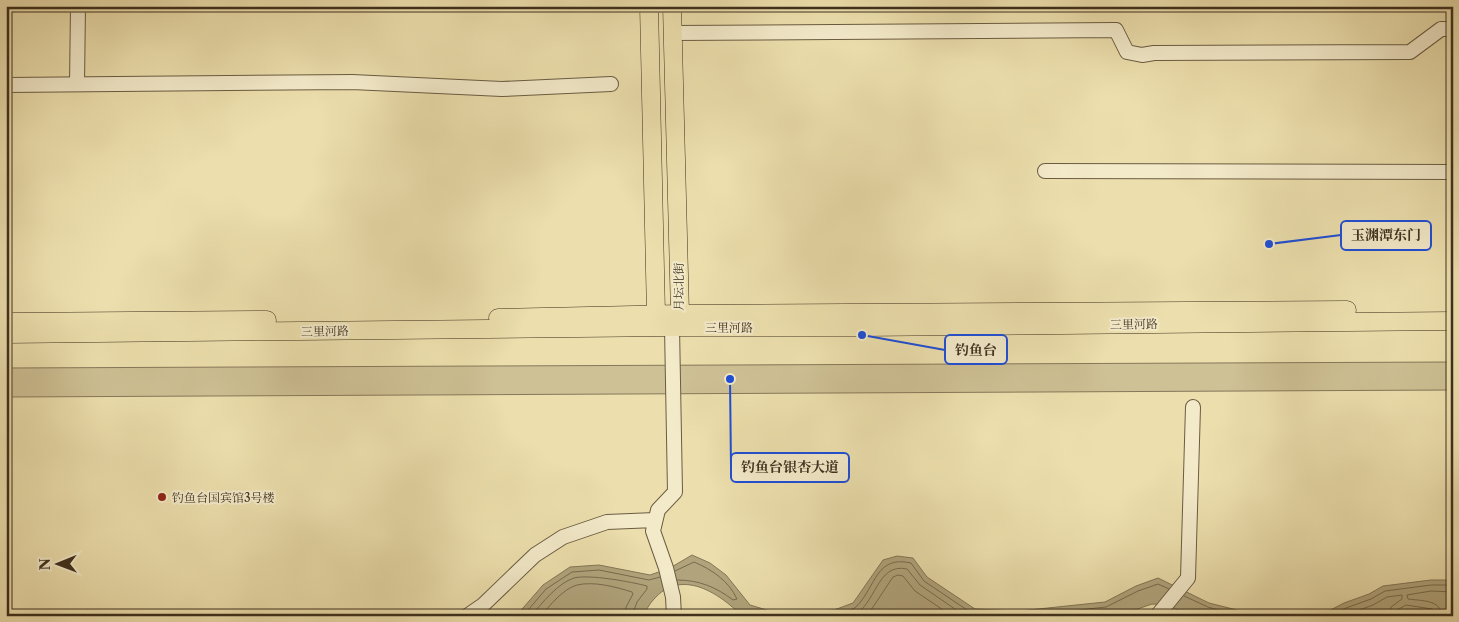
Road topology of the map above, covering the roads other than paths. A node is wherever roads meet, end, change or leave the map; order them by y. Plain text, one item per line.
1 (78, 6) edge
2 (649, 6) edge
3 (672, 6) edge
4 (1453, 29) edge
5 (673, 32) junction
6 (77, 84) junction
7 (611, 84) dead end
8 (6, 85) edge
9 (1046, 171) dead end
10 (1453, 172) edge
11 (1453, 310) edge
12 (656, 314) junction
13 (676, 320) junction
14 (1453, 321) edge
15 (6, 322) edge
16 (6, 334) edge
17 (1193, 407) dead end
18 (656, 520) junction
19 (467, 616) edge
20 (674, 616) edge
21 (1157, 616) edge

1 - 6 street
2 - 12 main road, 月坛北街
3 - 5 main road, 月坛北街
4 - 5 street
5 - 13 main road, 月坛北街
6 - 7 street
6 - 8 street
9 - 10 street
11 - 13 main road, 三里河路
12 - 13 main road, 三里河路
12 - 15 main road, 三里河路
13 - 14 main road, 三里河路
13 - 16 main road, 三里河路
13 - 18 street
17 - 21 street
18 - 19 street
18 - 20 street

